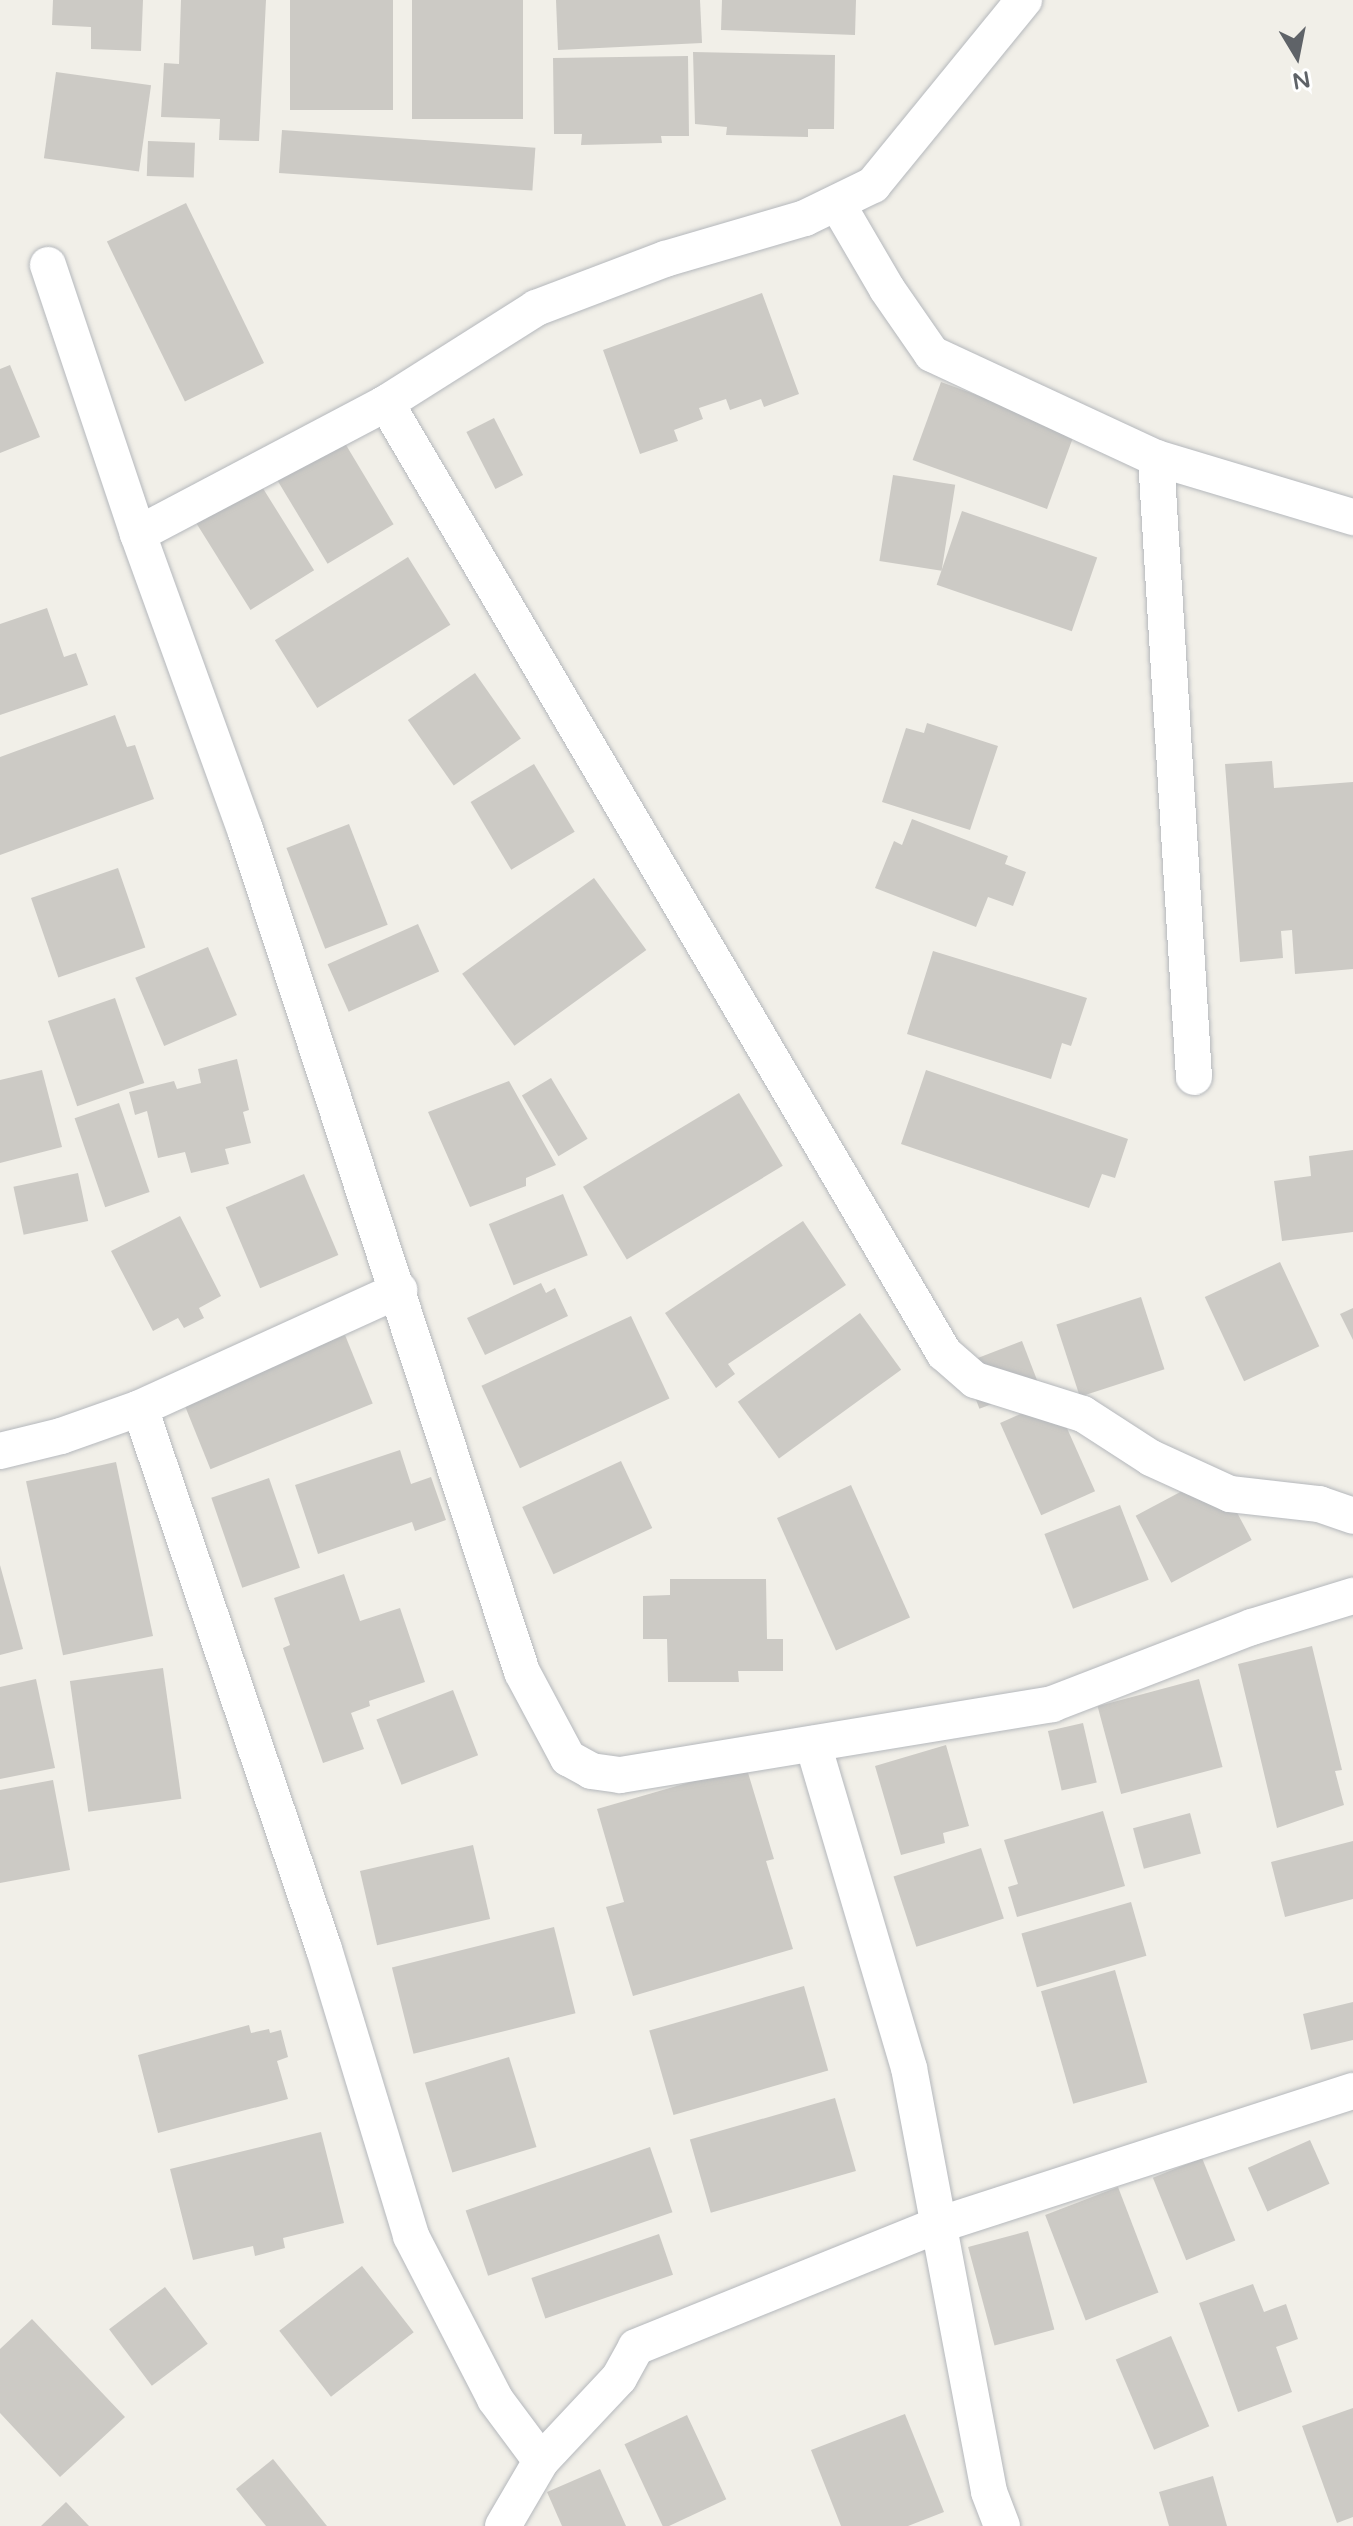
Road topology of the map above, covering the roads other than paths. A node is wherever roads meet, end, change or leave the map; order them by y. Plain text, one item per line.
1 (1024, 0) edge
2 (838, 205) junction
3 (48, 265) dead end
4 (386, 403) junction
5 (1156, 458) junction
6 (1353, 517) edge
7 (138, 534) junction
8 (1194, 1077) dead end
9 (399, 1290) junction
10 (140, 1408) junction
11 (0, 1451) edge
12 (1353, 1516) edge
13 (1353, 1596) edge
14 (813, 1744) junction
15 (1353, 2091) edge
16 (938, 2225) junction
17 (541, 2461) junction
18 (503, 2526) edge
19 (1002, 2526) edge

1 - 2 street
2 - 4 street
2 - 5 street
3 - 7 street
4 - 7 street
4 - 12 street
5 - 6 street
5 - 8 street
7 - 9 street
9 - 10 street
9 - 14 street
10 - 11 street
10 - 17 street
13 - 14 street
14 - 16 street
15 - 16 street
16 - 17 street
16 - 19 street
17 - 18 street

